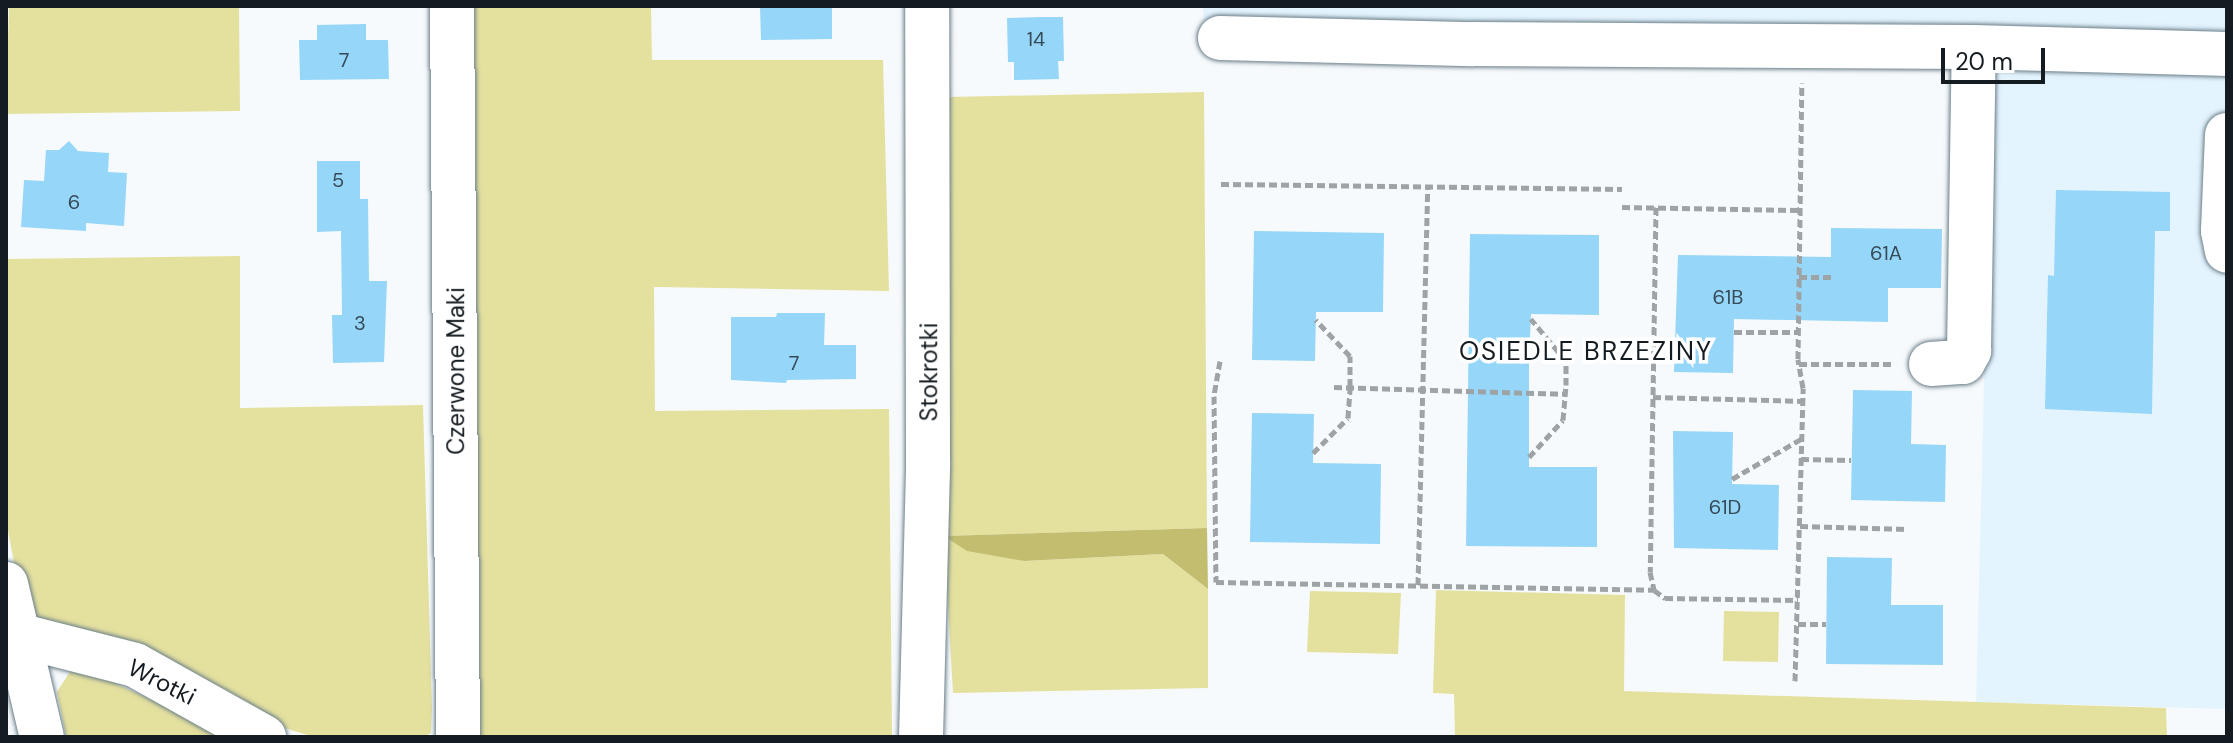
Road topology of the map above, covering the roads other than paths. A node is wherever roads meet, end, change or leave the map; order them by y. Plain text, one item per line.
1 (452, 6) edge
2 (927, 6) edge
3 (1220, 38) dead end
4 (1974, 47) junction
5 (2227, 54) edge
6 (2227, 135) edge
7 (2227, 251) edge
8 (1931, 364) road end
9 (6, 584) edge
10 (13, 633) edge
11 (42, 737) edge
12 (264, 737) edge
13 (458, 737) edge
14 (921, 737) edge

1 - 13 street, Czerwone Maki
2 - 14 street, Stokrotki
3 - 4 street
4 - 5 street
4 - 8 street
6 - 7 street
9 - 10 street
10 - 11 street
10 - 12 street, Wrotki

